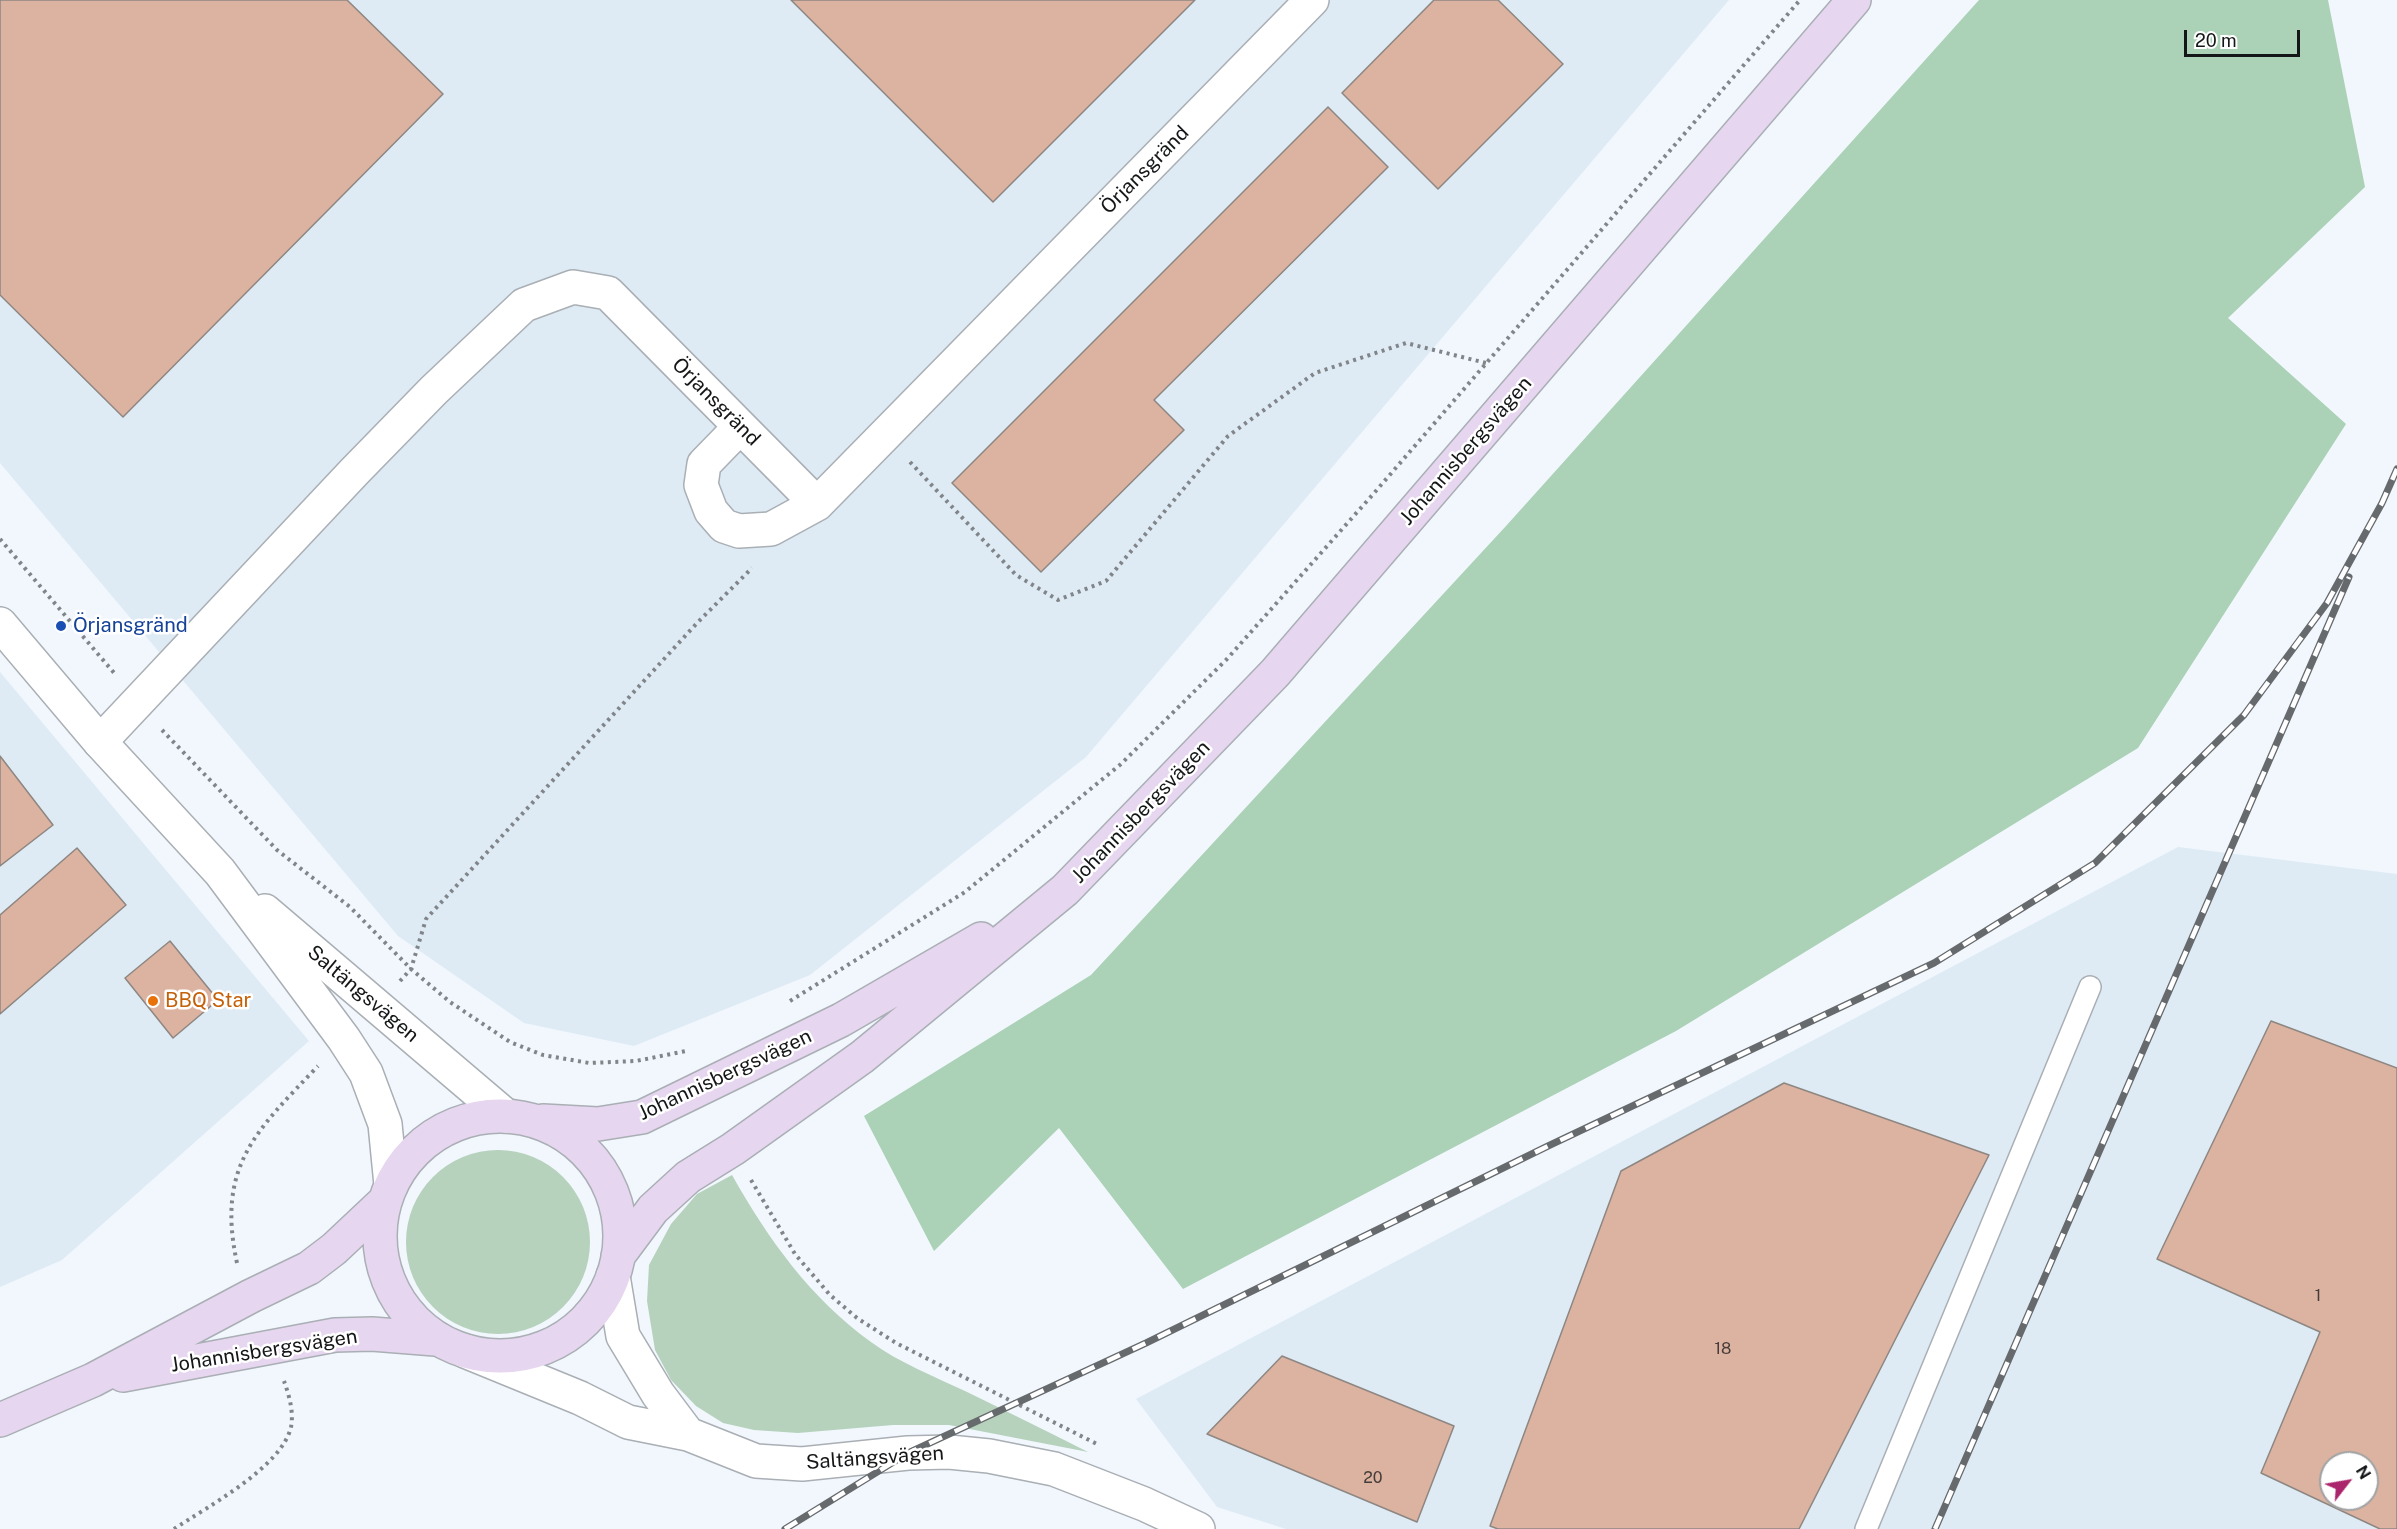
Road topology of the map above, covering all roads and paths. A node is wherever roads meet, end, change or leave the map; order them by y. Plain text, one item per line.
1 (1312, 0) edge
2 (1800, 0) edge
3 (1854, 0) edge
4 (1486, 363) junction
5 (740, 427) junction
6 (885, 435) junction
7 (817, 504) junction
8 (0, 539) edge
9 (753, 567) dead end
10 (0, 624) edge
11 (138, 702) junction
12 (100, 742) junction
13 (220, 872) junction
14 (1065, 890) junction
15 (411, 969) junction
16 (2090, 987) dead end
17 (784, 1005) dead end
18 (692, 1049) dead end
19 (517, 1119) junction
20 (746, 1172) dead end
21 (388, 1193) junction
22 (616, 1266) junction
23 (435, 1338) junction
24 (465, 1351) junction
25 (93, 1380) junction
26 (0, 1420) edge
27 (688, 1434) junction
28 (1103, 1447) dead end
29 (1198, 1529) edge
30 (1866, 1529) edge

1 - 6 street, Örjansgränd
2 - 4 path
3 - 14 main road, Johannisbergsvägen
4 - 6 path
4 - 17 path
5 - 7 street, Örjansgränd
5 - 7 street
5 - 11 street, Örjansgränd
6 - 7 street, Örjansgränd
8 - 11 path
9 - 15 path
10 - 12 street, Saltängsvägen
11 - 12 street, Örjansgränd
11 - 15 path
12 - 13 street, Saltängsvägen
13 - 19 street, Saltängsvägen
13 - 21 street, Saltängsvägen
14 - 19 main road, Johannisbergsvägen
14 - 22 main road, Johannisbergsvägen
15 - 18 path
16 - 30 lane
19 - 21 main road, Johannisbergsvägen
19 - 22 main road
20 - 28 path
21 - 23 main road
21 - 25 main road, Johannisbergsvägen
22 - 24 main road
22 - 27 street
23 - 24 main road
23 - 25 main road, Johannisbergsvägen
24 - 27 street, Saltängsvägen
25 - 26 main road, Johannisbergsvägen
27 - 29 street, Saltängsvägen

